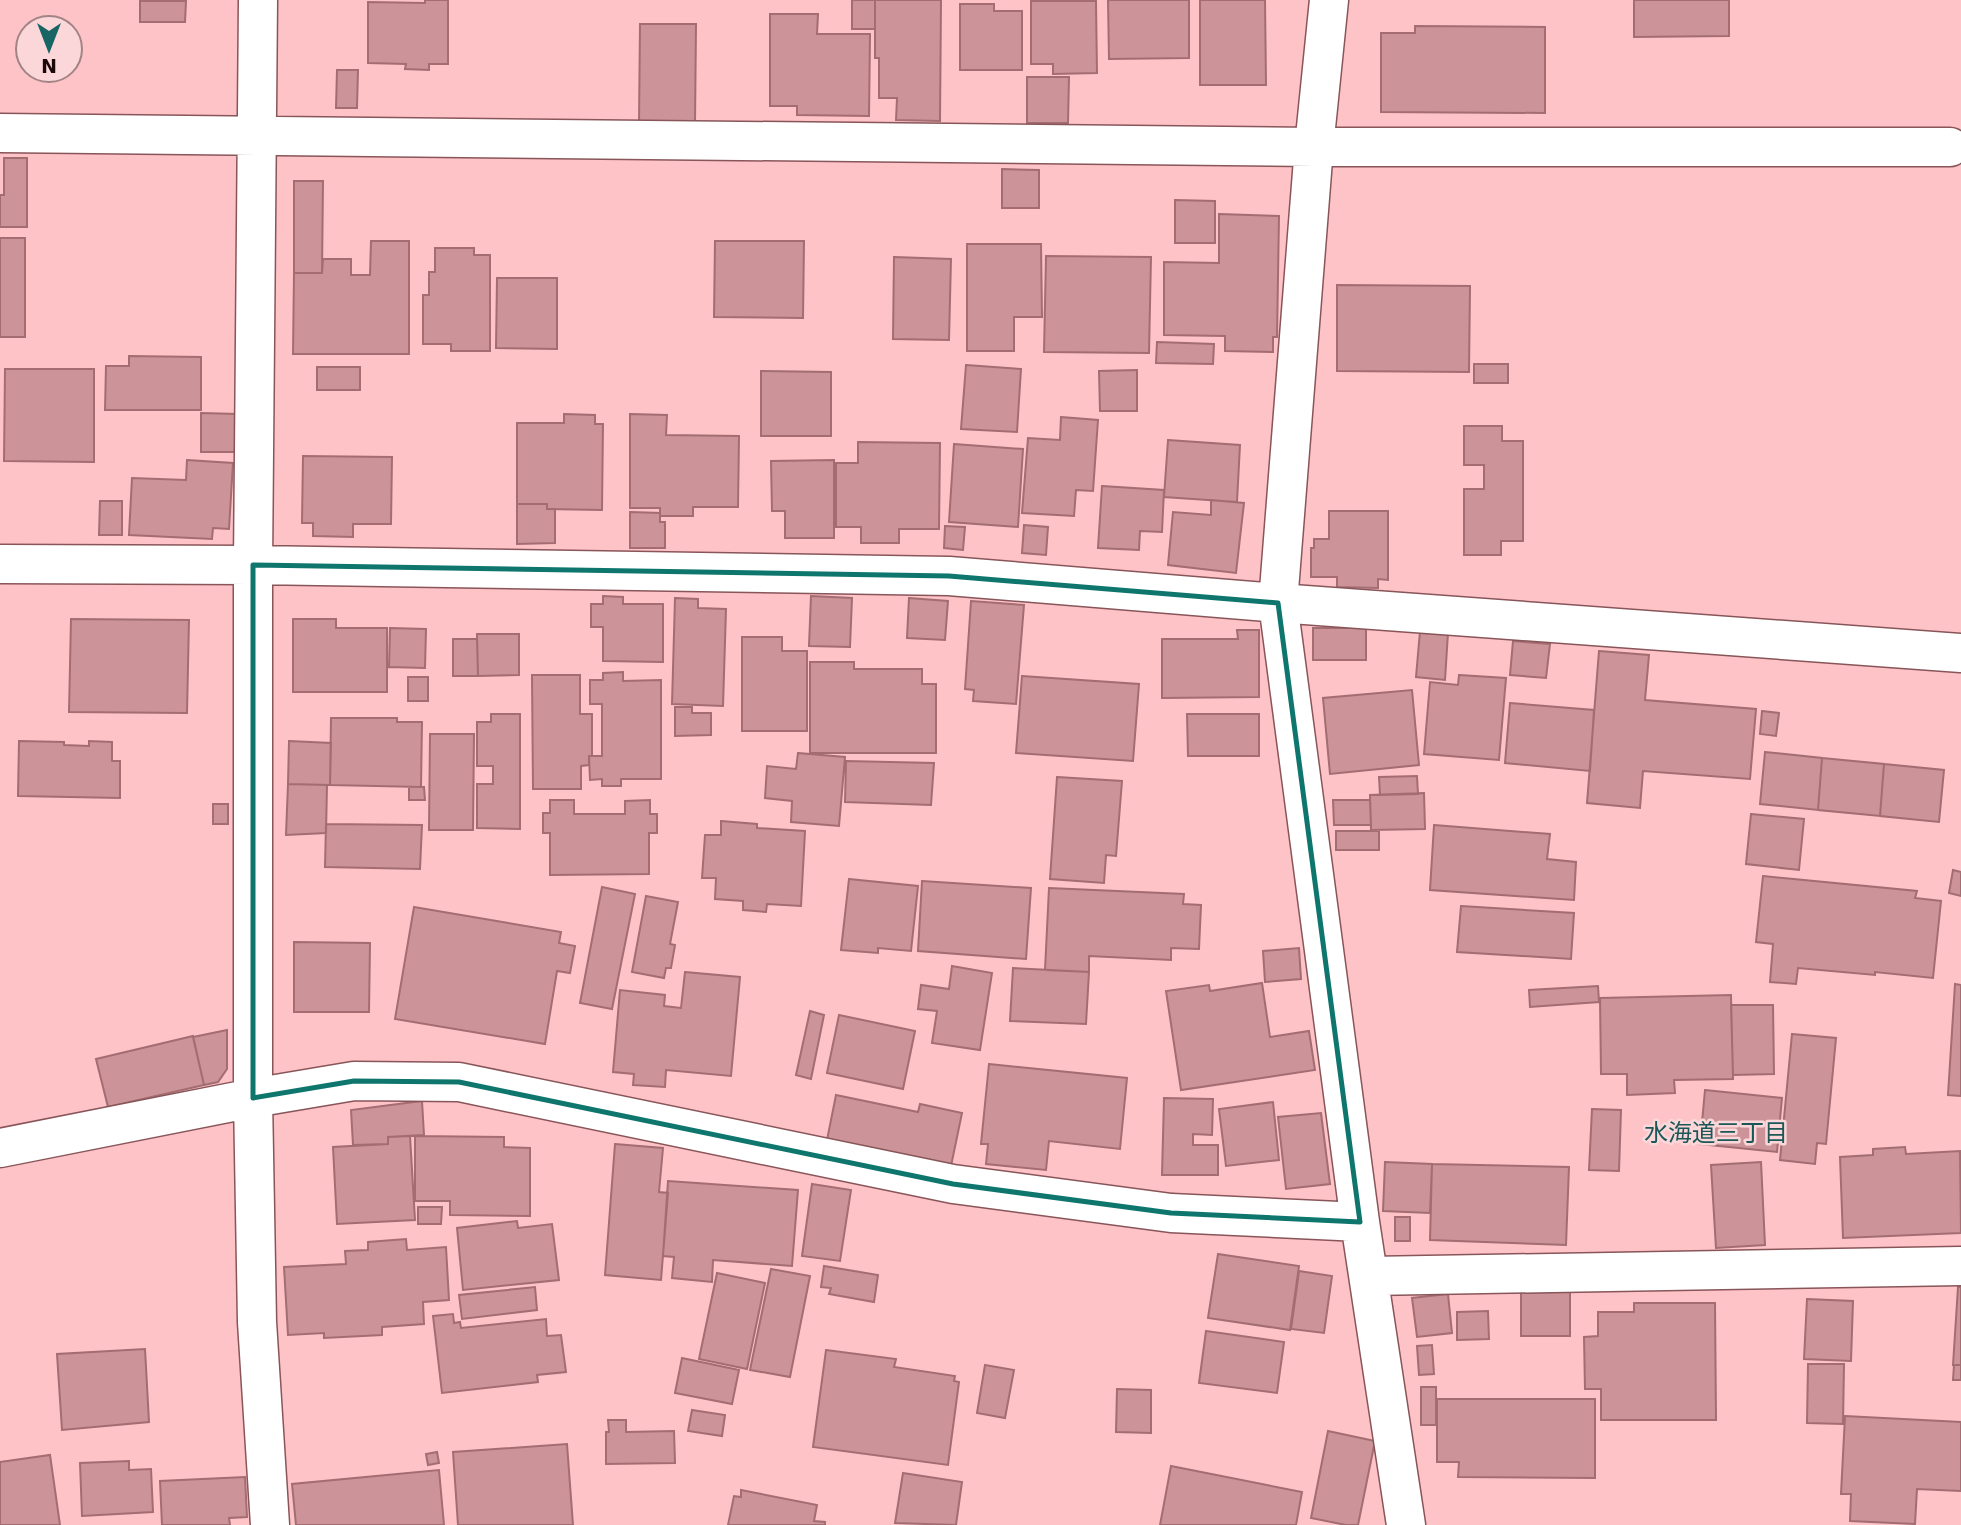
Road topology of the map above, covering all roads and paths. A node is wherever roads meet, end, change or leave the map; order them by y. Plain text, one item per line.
1 (258, 0) edge
2 (1329, 0) edge
3 (0, 133) edge
4 (258, 134) junction
5 (1314, 147) junction
6 (1950, 147) dead end
7 (0, 564) edge
8 (253, 565) junction
9 (1278, 603) junction
10 (1961, 653) edge
11 (253, 1098) junction
12 (0, 1148) edge
13 (1360, 1222) junction
14 (1961, 1266) edge
15 (1370, 1276) junction
16 (270, 1525) edge
17 (1406, 1525) edge

1 - 4 street
2 - 5 street
3 - 4 street
4 - 5 street
4 - 8 street
5 - 6 street
5 - 9 street
7 - 8 street
8 - 9 street
8 - 11 street
9 - 10 street
9 - 13 street
11 - 12 street
11 - 13 street
11 - 16 street
13 - 15 street
14 - 15 street
15 - 17 street

